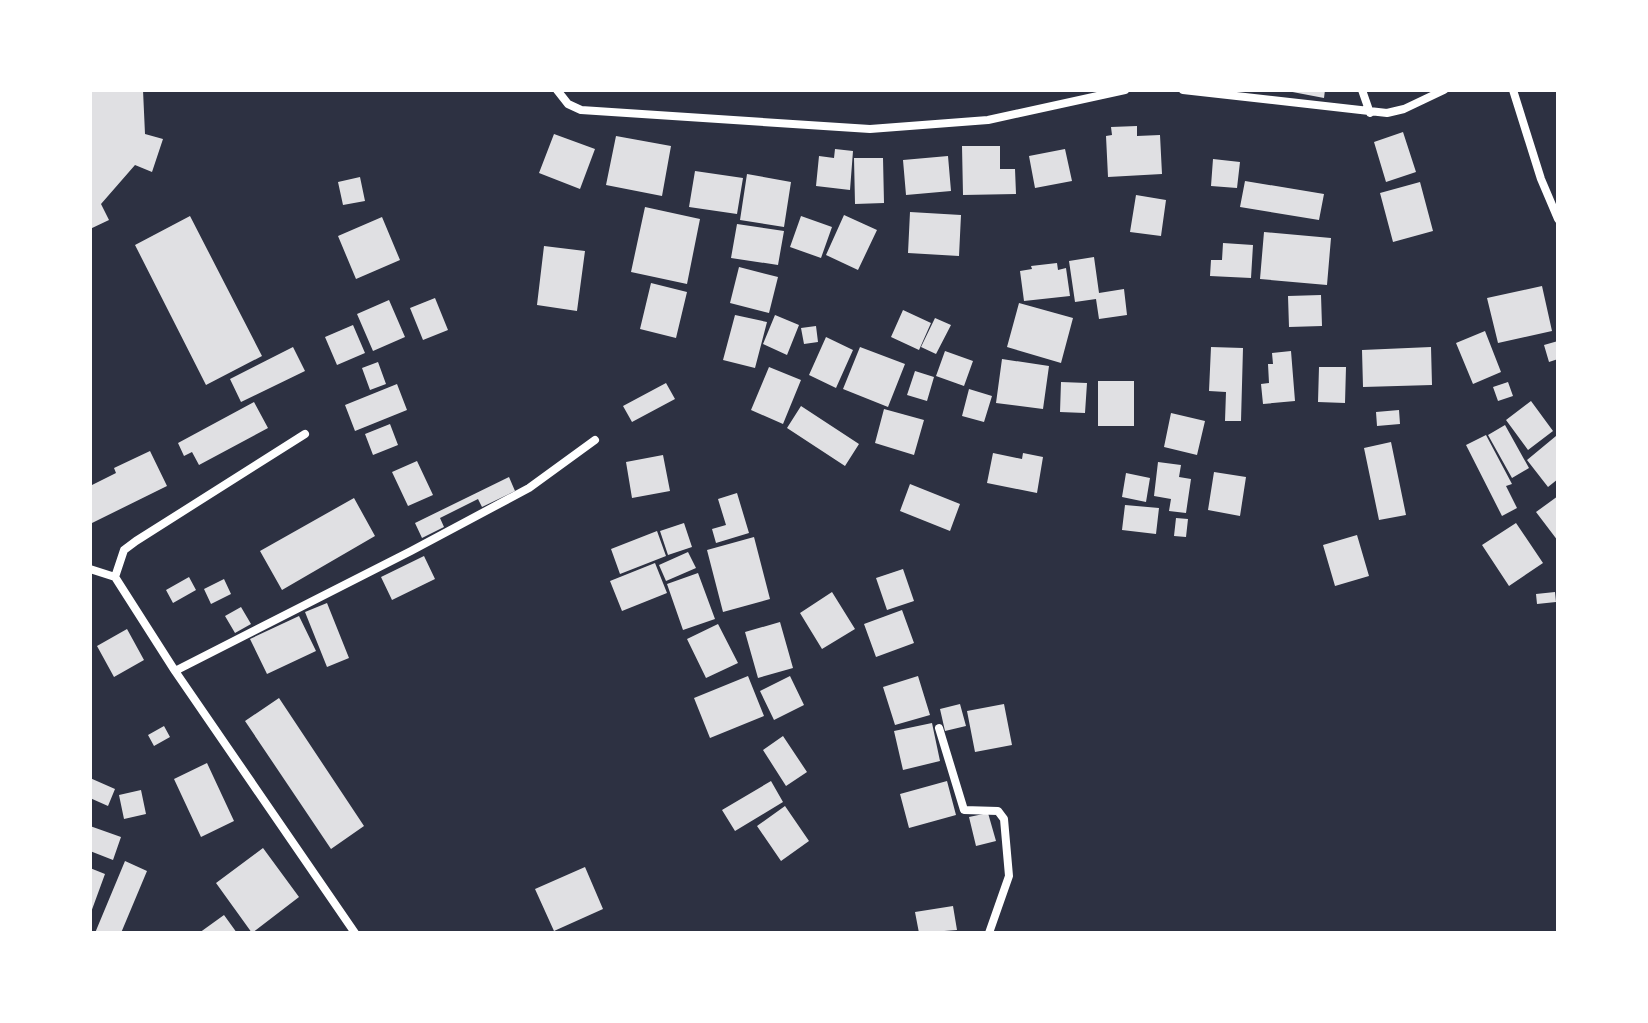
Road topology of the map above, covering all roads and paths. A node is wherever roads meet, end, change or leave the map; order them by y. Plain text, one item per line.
1 (557, 90) edge
2 (1125, 90) edge
3 (1183, 90) edge
4 (1362, 90) edge
5 (1444, 90) edge
6 (1513, 90) edge
7 (1370, 113) junction
8 (1558, 219) edge
9 (305, 434) dead end
10 (595, 440) dead end
11 (90, 569) edge
12 (115, 577) junction
13 (175, 671) junction
14 (939, 728) dead end
15 (355, 933) edge
16 (989, 933) edge

1 - 2 street
3 - 7 street
4 - 7 street
5 - 7 street
6 - 8 street
9 - 12 street
10 - 13 street
11 - 12 street
12 - 13 street
13 - 15 street
14 - 16 street

